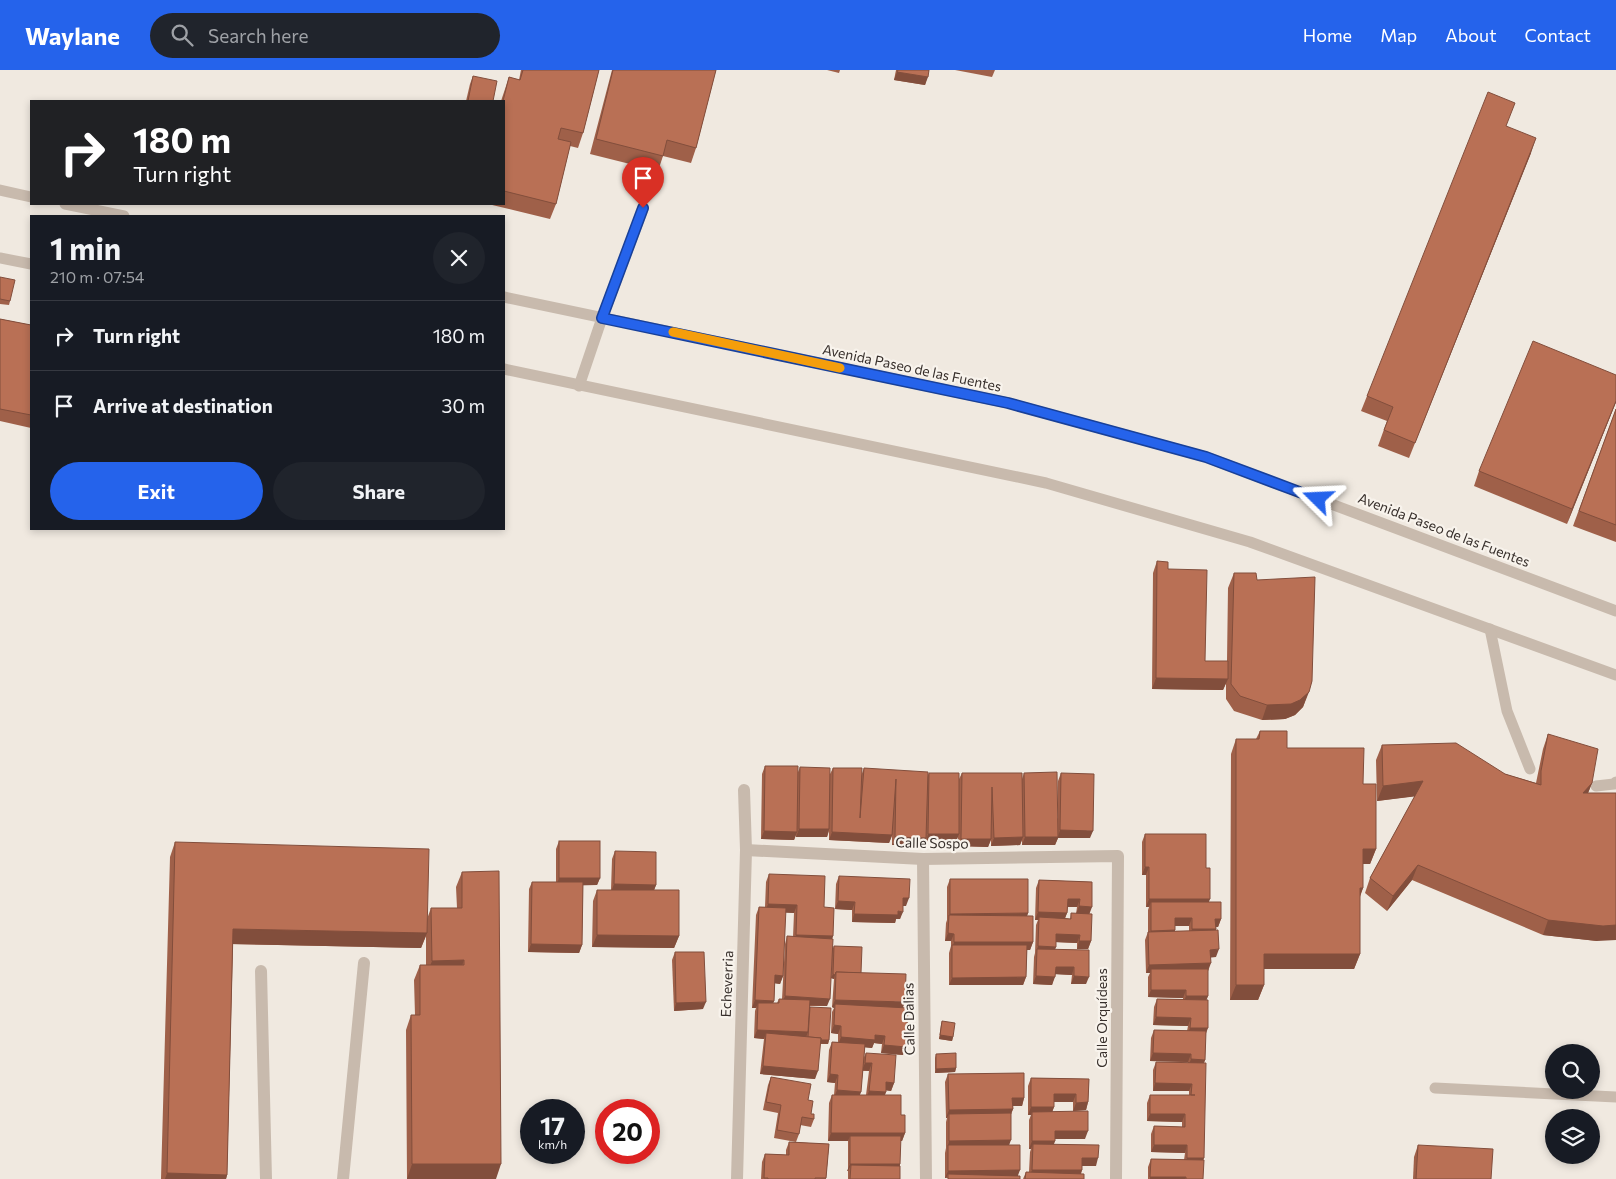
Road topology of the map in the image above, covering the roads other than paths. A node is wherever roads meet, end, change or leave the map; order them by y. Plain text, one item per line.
1 (0, 190) edge
2 (30, 196) edge
3 (70, 205) edge
4 (643, 208) dead end
5 (119, 215) edge
6 (0, 258) edge
7 (30, 264) edge
8 (505, 297) edge
9 (602, 318) junction
10 (505, 369) edge
11 (579, 386) junction
12 (1616, 611) edge
13 (1490, 629) junction
14 (1616, 675) edge
15 (1530, 769) dead end
16 (1616, 782) edge
17 (1596, 786) edge
18 (744, 790) dead end
19 (746, 850) junction
20 (1118, 856) joint
21 (923, 859) junction
22 (364, 963) dead end
23 (261, 970) dead end
24 (1435, 1088) dead end
25 (1616, 1097) edge
26 (266, 1179) edge
27 (343, 1179) edge
28 (737, 1179) edge
29 (926, 1179) edge
30 (1116, 1179) edge

1 - 2 lane
3 - 5 lane
4 - 9 lane
6 - 7 lane
8 - 9 lane, Avenida Paseo de las Fuentes
9 - 11 lane
9 - 12 lane, Avenida Paseo de las Fuentes
10 - 11 lane
11 - 13 lane
13 - 14 lane
13 - 15 lane
16 - 17 lane
18 - 19 street, Echeverria
19 - 21 street, Calle Sospo
19 - 28 street, Echeverria
20 - 21 street, Calle Sospo
20 - 30 street, Calle Orquídeas
21 - 29 street, Calle Dalias
22 - 27 street
23 - 26 street
24 - 25 lane

